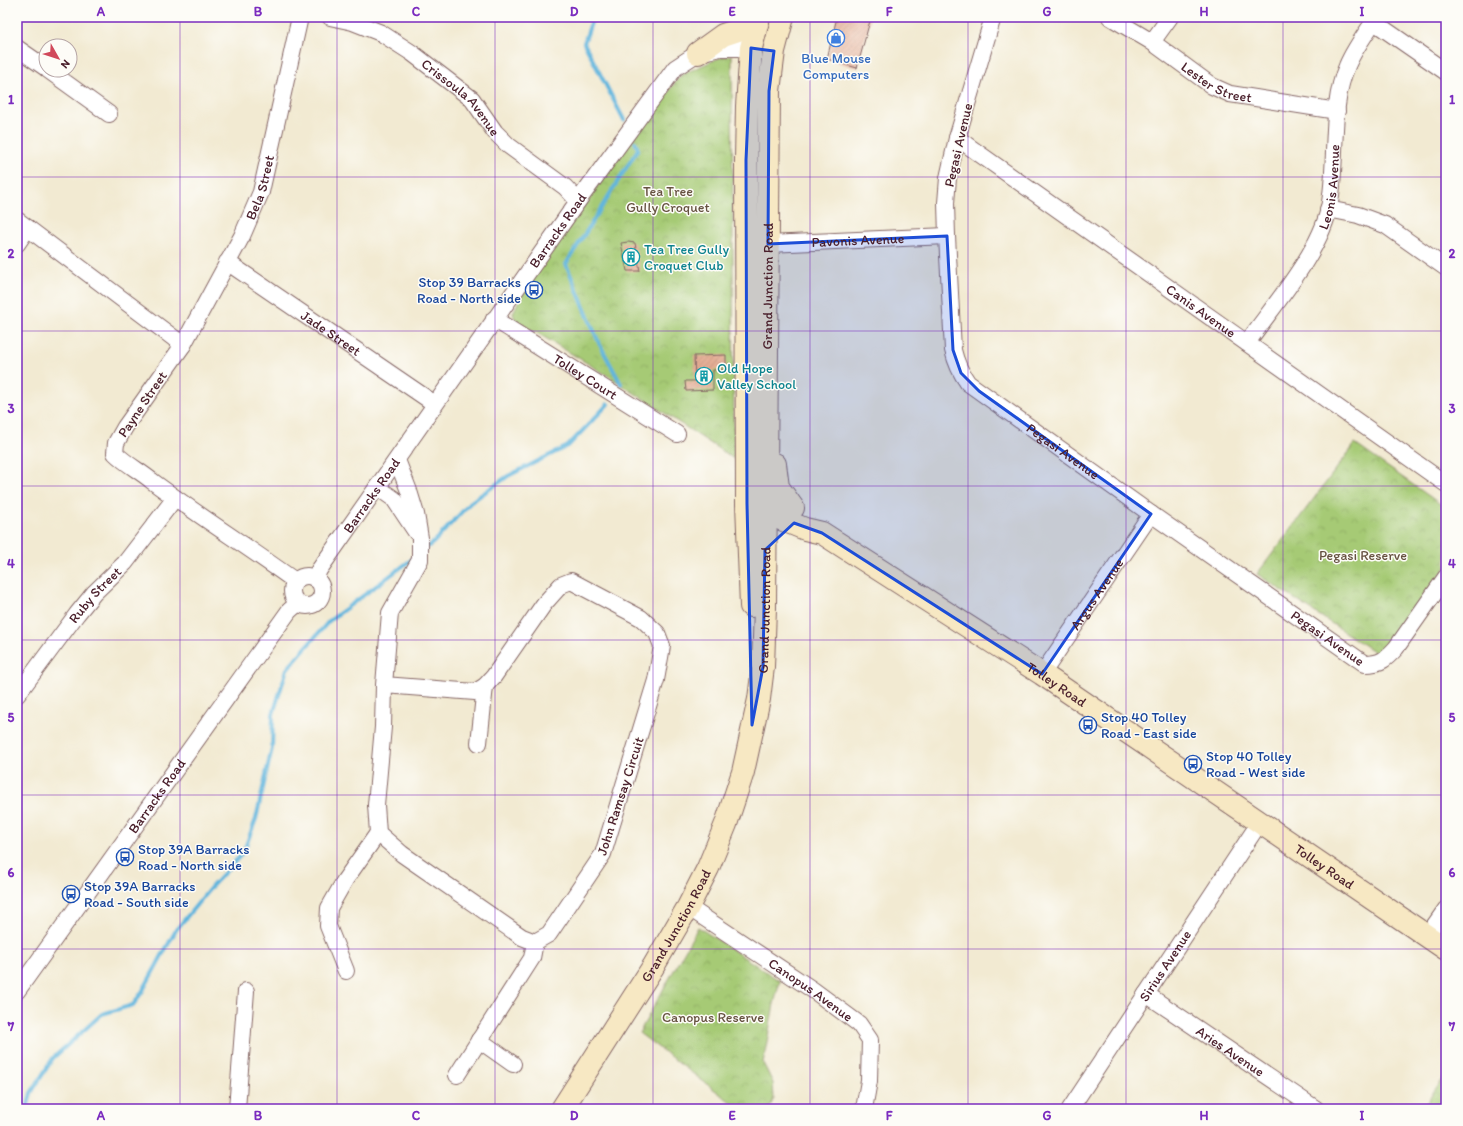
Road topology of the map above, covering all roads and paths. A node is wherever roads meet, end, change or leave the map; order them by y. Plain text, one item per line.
1 (300, 17) edge
2 (330, 17) edge
3 (759, 17) edge
4 (783, 17) edge
5 (993, 17) edge
6 (1110, 17) edge
7 (1170, 17) edge
8 (1375, 19) edge
9 (1152, 42) junction
10 (17, 48) edge
11 (751, 48) junction
12 (774, 51) junction
13 (698, 54) junction
14 (38, 63) edge
15 (1446, 72) edge
16 (59, 78) edge
17 (1337, 111) junction
18 (109, 114) dead end
19 (957, 138) junction
20 (578, 200) junction
21 (1328, 209) junction
22 (22, 224) edge
23 (947, 236) junction
24 (17, 244) edge
25 (757, 245) junction
26 (228, 262) junction
27 (1446, 268) edge
28 (494, 319) junction
29 (1247, 343) junction
30 (183, 345) junction
31 (767, 358) junction
32 (435, 404) junction
33 (677, 434) dead end
34 (396, 460) junction
35 (1446, 484) edge
36 (377, 487) junction
37 (175, 498) junction
38 (756, 506) junction
39 (1151, 514) junction
40 (793, 516) junction
41 (420, 540) junction
42 (765, 550) junction
43 (1446, 577) edge
44 (315, 578) junction
45 (296, 581) junction
46 (298, 603) junction
47 (1042, 674) junction
48 (384, 685) junction
49 (485, 686) junction
50 (17, 695) edge
51 (752, 725) junction
52 (479, 743) dead end
53 (1260, 822) junction
54 (378, 833) junction
55 (688, 907) junction
56 (1446, 909) edge
57 (1427, 936) junction
58 (535, 942) junction
59 (1446, 949) edge
60 (346, 971) dead end
61 (246, 991) dead end
62 (17, 992) edge
63 (1146, 994) junction
64 (479, 1040) junction
65 (513, 1064) dead end
66 (456, 1075) dead end
67 (1310, 1107) edge
68 (237, 1109) edge
69 (562, 1109) edge
70 (864, 1109) edge
71 (1070, 1109) edge

1 - 26 street, Bela Street
2 - 20 street, Crissoula Avenue
3 - 11 main road, Grand Junction Road
3 - 13 main road
4 - 12 main road, Grand Junction Road
5 - 19 street, Pegasi Avenue
6 - 9 street, Lester Street
7 - 9 street
8 - 15 street
8 - 17 street, Leonis Avenue
9 - 17 street, Lester Street
10 - 14 street
11 - 12 main road
11 - 13 street, Barracks Road
11 - 25 main road, Grand Junction Road
12 - 25 main road, Grand Junction Road
13 - 20 street, Barracks Road
16 - 18 street
17 - 21 street, Leonis Avenue
19 - 23 street, Pegasi Avenue
19 - 29 street, Canis Avenue
20 - 28 street, Barracks Road
21 - 27 street
21 - 29 street, Leonis Avenue
22 - 24 street
22 - 30 street
23 - 25 street, Pavonis Avenue
23 - 39 street, Pegasi Avenue
25 - 31 main road, Grand Junction Road
25 - 38 main road, Grand Junction Road
26 - 30 street, Bela Street
26 - 32 street, Jade Street
28 - 32 street, Barracks Road
28 - 33 street, Tolley Court
29 - 35 street, Canis Avenue
30 - 37 street, Payne Street
31 - 38 main road, Grand Junction Road
31 - 40 main road
32 - 34 street, Barracks Road
34 - 36 street, Barracks Road
34 - 41 street
36 - 41 street
36 - 44 street, Barracks Road
37 - 45 street, Payne Street
37 - 50 street, Ruby Street
38 - 40 main road, Tolley Road
38 - 42 main road, Grand Junction Road
38 - 51 main road, Grand Junction Road
39 - 43 street, Pegasi Avenue
39 - 47 street, Argus Avenue
40 - 42 main road
40 - 47 main road, Tolley Road
41 - 48 street
42 - 51 main road, Grand Junction Road
44 - 45 street
44 - 46 street
45 - 46 street
46 - 62 street, Barracks Road
47 - 53 main road, Tolley Road
48 - 49 street
48 - 54 street
49 - 52 street
49 - 58 street, John Ramsay Circuit
51 - 55 main road, Grand Junction Road
53 - 57 main road, Tolley Road
53 - 63 street, Sirius Avenue
54 - 58 street
54 - 60 street
55 - 69 main road, Grand Junction Road
55 - 70 street, Canopus Avenue
56 - 57 street
57 - 59 main road, Tolley Road
58 - 64 street
61 - 68 street
63 - 67 street, Aries Avenue
63 - 71 street, Sirius Avenue
64 - 65 street
64 - 66 street

